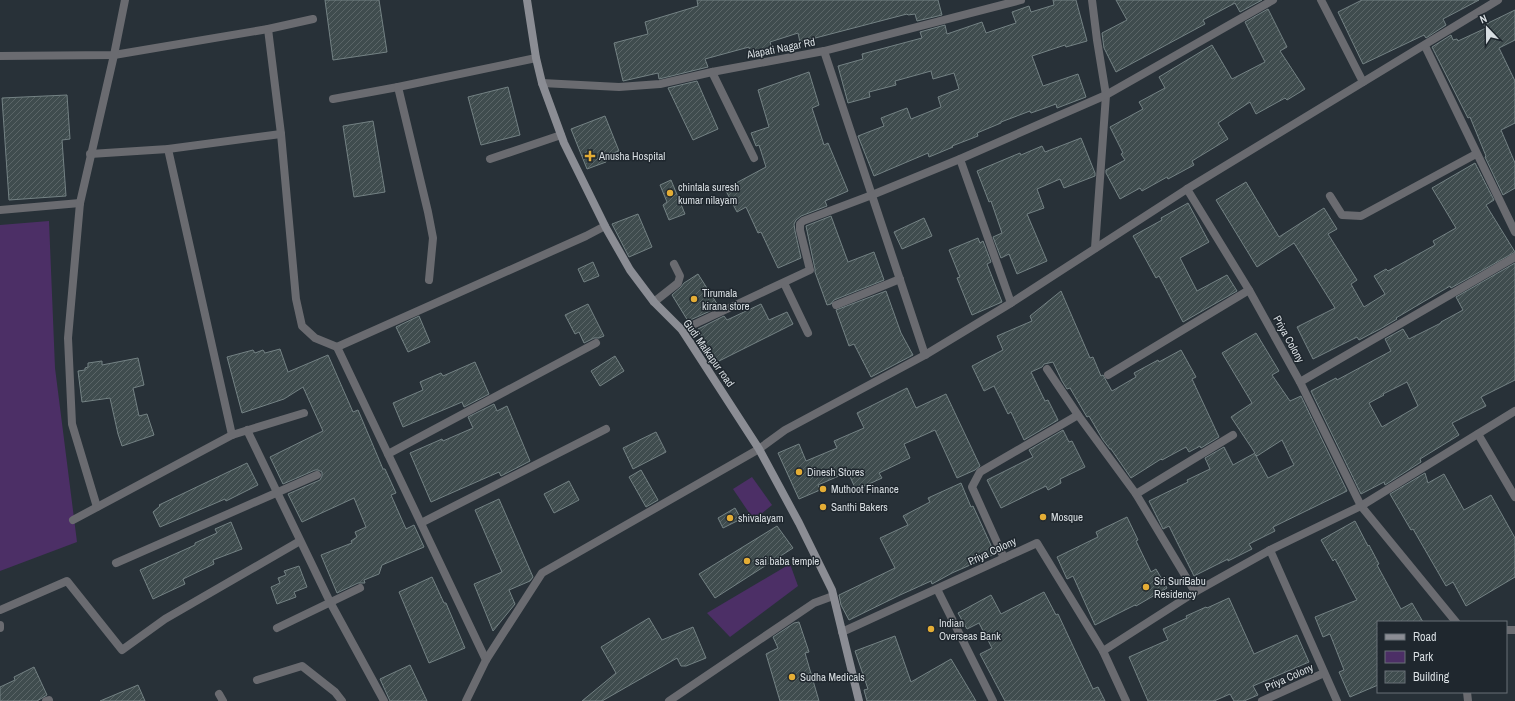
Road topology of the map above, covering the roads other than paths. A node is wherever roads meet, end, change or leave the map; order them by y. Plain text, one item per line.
1 (125, 0) edge
2 (527, 0) edge
3 (1021, 0) edge
4 (1092, 0) edge
5 (1273, 0) edge
6 (1322, 0) edge
7 (1498, 0) edge
8 (313, 20) dead end
9 (268, 29) junction
10 (1425, 46) junction
11 (824, 51) junction
12 (114, 55) junction
13 (0, 56) edge
14 (536, 58) junction
15 (712, 72) junction
16 (1363, 82) junction
17 (542, 83) junction
18 (398, 88) junction
19 (1106, 95) junction
20 (333, 99) dead end
21 (281, 134) junction
22 (561, 135) junction
23 (168, 149) junction
24 (90, 154) junction
25 (1476, 154) junction
26 (754, 158) dead end
27 (490, 159) dead end
28 (960, 159) junction
29 (1187, 189) junction
30 (872, 195) junction
31 (1330, 196) dead end
32 (80, 203) junction
33 (0, 210) edge
34 (605, 226) junction
35 (1515, 232) edge
36 (1095, 248) junction
37 (1515, 257) edge
38 (674, 264) dead end
39 (900, 279) junction
40 (430, 280) dead end
41 (784, 283) junction
42 (1249, 290) junction
43 (654, 302) junction
44 (1011, 303) junction
45 (836, 305) dead end
46 (682, 330) junction
47 (808, 333) dead end
48 (596, 343) dead end
49 (337, 347) junction
50 (925, 355) junction
51 (1046, 368) dead end
52 (1108, 375) dead end
53 (1300, 382) junction
54 (1515, 411) edge
55 (304, 413) dead end
56 (1078, 415) junction
57 (606, 429) dead end
58 (247, 430) junction
59 (1478, 434) junction
60 (232, 435) junction
61 (1233, 435) dead end
62 (759, 449) junction
63 (388, 454) junction
64 (317, 475) dead end
65 (277, 492) junction
66 (1136, 494) junction
67 (1515, 497) edge
68 (1361, 506) junction
69 (97, 507) junction
70 (73, 520) dead end
71 (421, 523) junction
72 (300, 542) junction
73 (1270, 550) junction
74 (1004, 558) junction
75 (116, 563) dead end
76 (360, 588) dead end
77 (936, 589) junction
78 (1195, 592) junction
79 (834, 596) junction
80 (330, 602) junction
81 (0, 610) edge
82 (1455, 621) edge
83 (0, 625) edge
84 (0, 628) edge
85 (277, 628) dead end
86 (842, 632) junction
87 (1103, 651) junction
88 (486, 660) junction
89 (1324, 673) junction
90 (258, 680) dead end
91 (342, 701) edge
92 (384, 701) edge
93 (466, 701) edge
94 (670, 701) edge
95 (859, 701) edge
96 (993, 701) edge
97 (1126, 701) edge
98 (1262, 701) edge
99 (1337, 701) edge

1 - 12 street
2 - 14 street, Gudi Malkapur road
3 - 11 street, Alapati Nagar Rd
4 - 19 street
5 - 19 street
6 - 16 street
7 - 10 street
8 - 9 street
9 - 12 street
9 - 21 street
10 - 16 street
10 - 25 street
11 - 15 street, Alapati Nagar Rd
11 - 30 street
12 - 13 street
12 - 24 street
14 - 17 street, Gudi Malkapur road
14 - 18 street
15 - 17 street, Alapati Nagar Rd
15 - 26 street
16 - 29 street
17 - 22 street, Gudi Malkapur road
18 - 20 street
18 - 40 street
19 - 28 street
19 - 36 street
21 - 23 street
21 - 49 street
22 - 27 street
22 - 34 street, Gudi Malkapur road
23 - 24 street
23 - 60 street
24 - 32 street
25 - 31 street
25 - 35 street
28 - 30 street
28 - 44 street
29 - 36 street
29 - 42 street, Priya Colony
30 - 39 street
30 - 41 street
32 - 33 street
32 - 69 street
34 - 43 street, Gudi Malkapur road
34 - 49 street
36 - 44 street
37 - 53 street
38 - 43 street
39 - 45 street
39 - 50 street
41 - 46 street
41 - 47 street
42 - 52 street
42 - 53 street, Priya Colony
43 - 46 street, Gudi Malkapur road
44 - 50 street
46 - 62 street, Gudi Malkapur road
48 - 63 street
49 - 63 street
50 - 62 street
51 - 56 street
53 - 68 street, Priya Colony
54 - 59 street
55 - 58 street
56 - 66 street
56 - 74 street
57 - 71 street
58 - 60 street
58 - 65 street
59 - 67 street
59 - 68 street
60 - 69 street
61 - 66 street
62 - 79 street, Gudi Malkapur road
62 - 88 street
63 - 71 street
64 - 65 street
65 - 72 street
65 - 75 street
66 - 78 street
68 - 73 street
68 - 82 street, Priya Colony
69 - 70 street
71 - 88 street
72 - 80 street
72 - 81 street
73 - 78 street
73 - 89 street
74 - 77 street, Priya Colony
74 - 87 street, Priya Colony
76 - 80 street
77 - 86 street, Priya Colony
77 - 96 street
78 - 87 street
79 - 86 street, Gudi Malkapur road
79 - 94 street
80 - 85 street
80 - 92 street
83 - 84 street
86 - 95 street, Gudi Malkapur road
87 - 97 street, Priya Colony
88 - 93 street
89 - 98 street, Priya Colony
89 - 99 street
90 - 91 street

